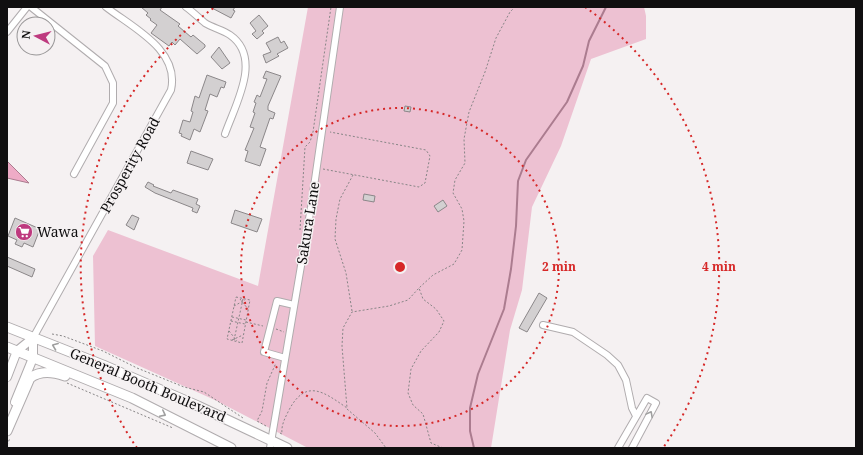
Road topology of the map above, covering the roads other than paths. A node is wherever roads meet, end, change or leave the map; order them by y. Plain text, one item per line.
1 (27, 7) edge
2 (31, 7) edge
3 (106, 7) edge
4 (186, 7) edge
5 (340, 7) edge
6 (194, 9) edge
7 (7, 32) edge
8 (225, 134) dead end
9 (74, 174) dead end
10 (294, 305) junction
11 (543, 325) dead end
12 (7, 327) edge
13 (33, 338) junction
14 (7, 347) edge
15 (17, 351) junction
16 (282, 357) junction
17 (33, 358) junction
18 (7, 376) edge
19 (128, 396) junction
20 (636, 416) junction
21 (7, 421) edge
22 (8, 434) edge
23 (271, 439) edge
24 (231, 448) edge
25 (287, 448) edge
26 (618, 448) edge
27 (632, 448) edge

1 - 7 street
2 - 9 street
3 - 13 street, Prosperity Road
4 - 6 street
5 - 10 street, Sakura Lane
6 - 8 street
10 - 16 street, Sakura Lane
10 - 16 street
11 - 20 street
12 - 13 highway, General Booth Boulevard
13 - 15 main road
13 - 17 main road
23 -> 13 highway, General Booth Boulevard
14 - 15 highway, General Booth Boulevard
15 - 17 highway, General Booth Boulevard
15 - 18 main road
16 - 23 street, Sakura Lane
17 - 19 highway, General Booth Boulevard
17 - 21 main road
19 - 22 highway
19 -> 24 highway, General Booth Boulevard
20 - 26 street
27 -> 20 street
23 - 25 highway, General Booth Boulevard

